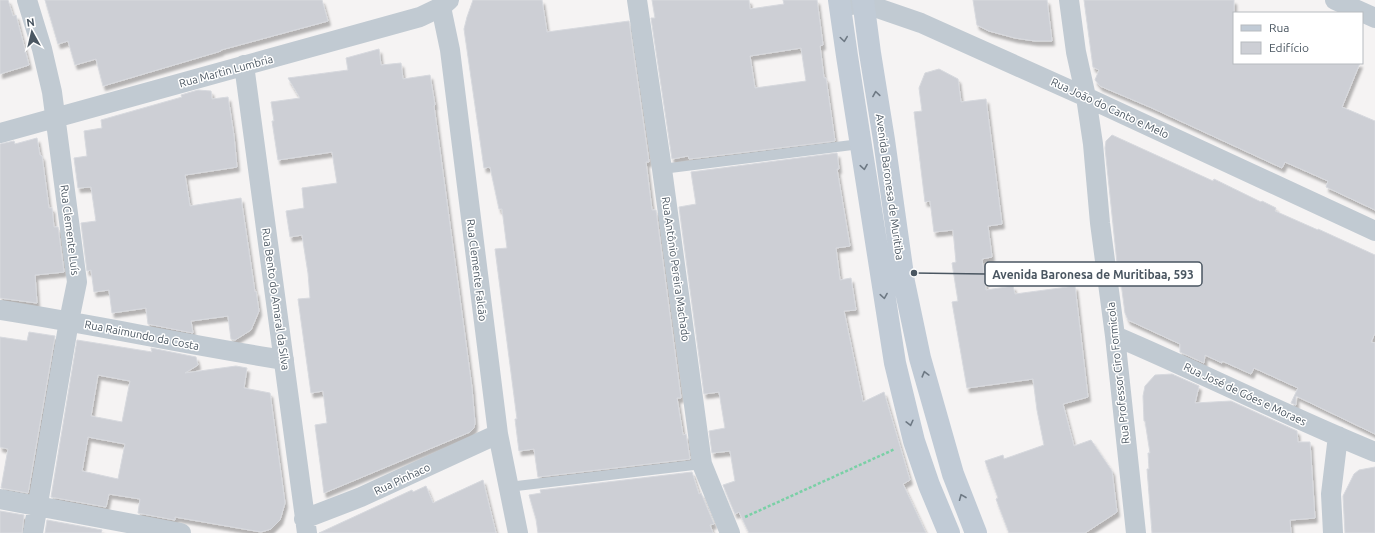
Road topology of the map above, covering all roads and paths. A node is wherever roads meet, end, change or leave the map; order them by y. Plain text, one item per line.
1 (27, 0) edge
2 (638, 0) edge
3 (1069, 0) edge
4 (1334, 0) edge
5 (863, 1) edge
6 (839, 3) edge
7 (445, 4) edge
8 (1361, 12) edge
9 (1363, 13) edge
10 (1375, 18) edge
11 (244, 66) junction
12 (1086, 97) junction
13 (56, 117) junction
14 (0, 133) edge
15 (860, 144) junction
16 (662, 169) junction
17 (1375, 231) edge
18 (0, 310) edge
19 (69, 321) junction
20 (1115, 336) junction
21 (284, 360) junction
22 (498, 434) junction
23 (1338, 436) junction
24 (914, 441) junction
25 (1375, 452) edge
26 (702, 464) junction
27 (508, 487) junction
28 (0, 499) edge
29 (38, 506) junction
30 (305, 526) edge
31 (728, 529) edge
32 (34, 533) edge
33 (181, 533) edge
34 (518, 533) edge
35 (949, 533) edge
36 (976, 533) edge
37 (1136, 533) edge
38 (1333, 533) edge

1 - 13 street, Rua Clemente Luís
2 - 16 street, Rua Antônio Pereira Machado
3 - 12 street, Rua Professor Ciro Formicola
4 - 8 street
5 - 6 street, Rua João do Canto e Melo
5 - 12 street, Rua João do Canto e Melo
36 -> 5 main road, Avenida Baronesa de Muritiba
6 -> 15 main road, Avenida Baronesa de Muritiba
7 - 11 street, Rua Martin Lumbria
7 - 22 street, Rua Clemente Falcão
9 - 10 street
11 - 13 street, Rua Martin Lumbria
11 - 21 street, Rua Bento do Amaral da Silva
12 - 17 street, Rua João do Canto e Melo
12 - 20 street, Rua Professor Ciro Formicola
13 - 14 street, Rua Martin Lumbria
13 - 19 street, Rua Clemente Luís
15 - 16 lane
15 -> 24 main road, Avenida Baronesa de Muritiba
16 - 26 street, Rua Antônio Pereira Machado
18 - 19 street, Rua Raimundo da Costa
19 - 21 street, Rua Raimundo da Costa
19 - 29 street, Rua Clemente Luís
20 - 23 street, Rua José de Góes e Moraes
20 - 37 street, Rua Professor Ciro Formicola
21 - 30 street, Rua Bento do Amaral da Silva
22 - 27 street, Rua Clemente Falcão
22 - 30 street, Rua Pinhaco
23 - 25 street, Rua José de Góes e Moraes
23 - 38 street
24 - 31 path
24 - 35 main road, Avenida Baronesa de Muritiba
26 - 27 lane
26 - 31 street, Rua Antônio Pereira Machado
27 - 34 street, Rua Clemente Falcão
28 - 29 street
29 - 32 street, Rua Clemente Luís
29 - 33 street

